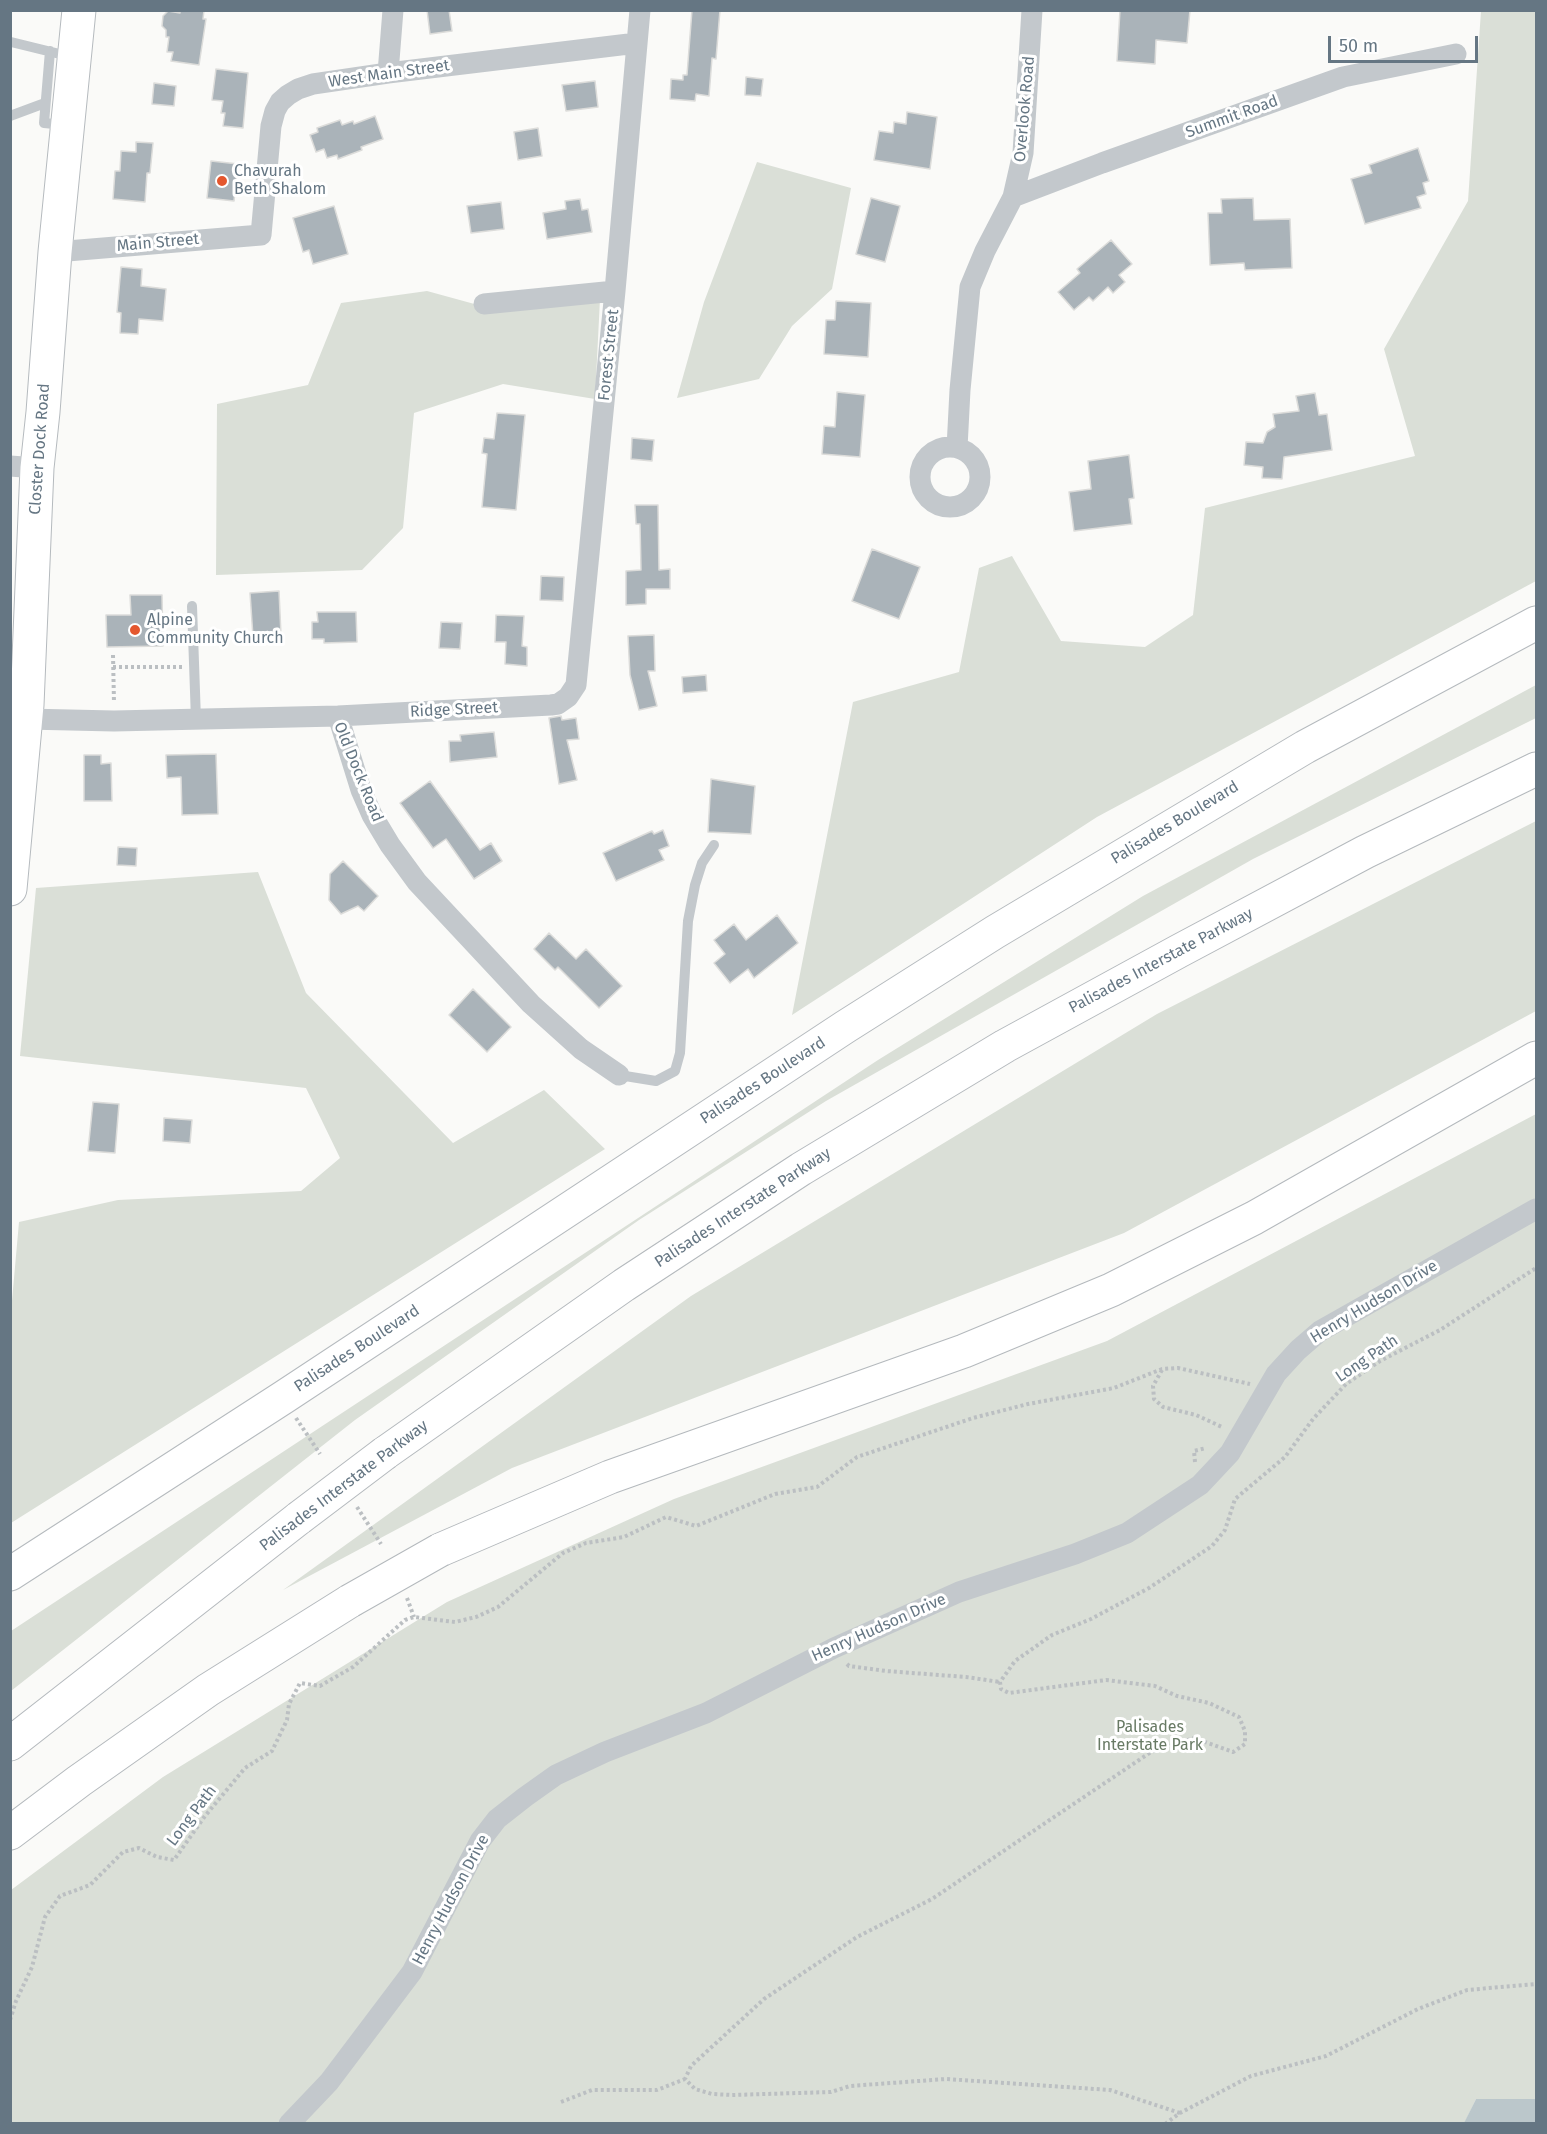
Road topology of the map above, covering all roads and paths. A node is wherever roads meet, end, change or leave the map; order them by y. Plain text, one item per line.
1 (79, 10) edge
2 (393, 10) edge
3 (640, 10) edge
4 (1032, 10) edge
5 (11, 42) edge
6 (637, 43) junction
7 (62, 54) junction
8 (1456, 54) dead end
9 (388, 73) junction
10 (57, 114) junction
11 (10, 116) edge
12 (1013, 197) junction
13 (261, 235) joint
14 (55, 252) junction
15 (615, 291) junction
16 (484, 304) dead end
17 (957, 448) dead end
18 (24, 467) edge
19 (192, 606) dead end
20 (1536, 623) edge
21 (113, 655) dead end
22 (113, 667) junction
23 (194, 667) junction
24 (568, 697) joint
25 (24, 710) junction
26 (338, 716) junction
27 (196, 720) junction
28 (114, 721) junction
29 (1536, 768) edge
30 (714, 845) dead end
31 (10, 889) edge
32 (1536, 1059) edge
33 (619, 1075) joint
34 (1536, 1209) edge
35 (1536, 1268) edge
36 (1162, 1369) junction
37 (1267, 1389) junction
38 (285, 1397) junction
39 (1222, 1434) dead end
40 (1212, 1445) dead end
41 (320, 1454) dead end
42 (1196, 1462) dead end
43 (143, 1490) junction
44 (353, 1502) dead end
45 (381, 1544) dead end
46 (10, 1546) edge
47 (10, 1574) edge
48 (834, 1648) junction
49 (1000, 1682) junction
50 (10, 1744) edge
51 (10, 1833) edge
52 (1536, 1984) edge
53 (10, 2020) edge
54 (685, 2079) junction
55 (561, 2102) dead end
56 (1180, 2113) junction
57 (289, 2124) edge
58 (1164, 2124) edge

1 - 7 main road, Closter Dock Road
2 - 9 street
3 - 6 street, Forest Street
4 - 12 street, Overlook Road
5 - 7 lane
6 - 9 street, West Main Street
6 - 15 street, Forest Street
7 - 10 main road, Closter Dock Road
8 - 12 street, Summit Road
9 - 13 street, West Main Street
10 - 11 lane
10 - 14 main road, Closter Dock Road
12 - 17 street, Overlook Road
13 - 14 street, Main Street
14 - 18 main road, Closter Dock Road
15 - 16 street
15 - 24 street, Forest Street
18 - 25 main road, Closter Dock Road
19 - 23 lane
20 - 38 main road, Palisades Boulevard
21 - 22 path
22 - 23 path
22 - 28 path
23 - 27 lane
24 - 26 street, Ridge Street
25 - 28 street, Old Dock Road
25 - 31 main road, Closter Dock Road
26 - 27 street, Old Dock Road
26 - 33 street, Old Dock Road
27 - 28 street, Old Dock Road
29 - 50 main road, Palisades Interstate Parkway, bridge
30 - 33 lane
32 - 51 main road, bridge
34 - 37 street, Henry Hudson Drive
35 - 49 path, Long Path
36 - 37 path
36 - 39 path
36 - 53 path, Long Path
37 - 48 street, Henry Hudson Drive
38 - 41 path
38 - 43 main road, Palisades Boulevard
40 - 42 path
43 - 46 main road
43 - 47 main road, Palisades Boulevard
44 - 45 path
48 - 49 path
48 - 57 street, Henry Hudson Drive
49 - 54 path
52 - 56 path
54 - 55 path
54 - 56 path
56 - 58 path

